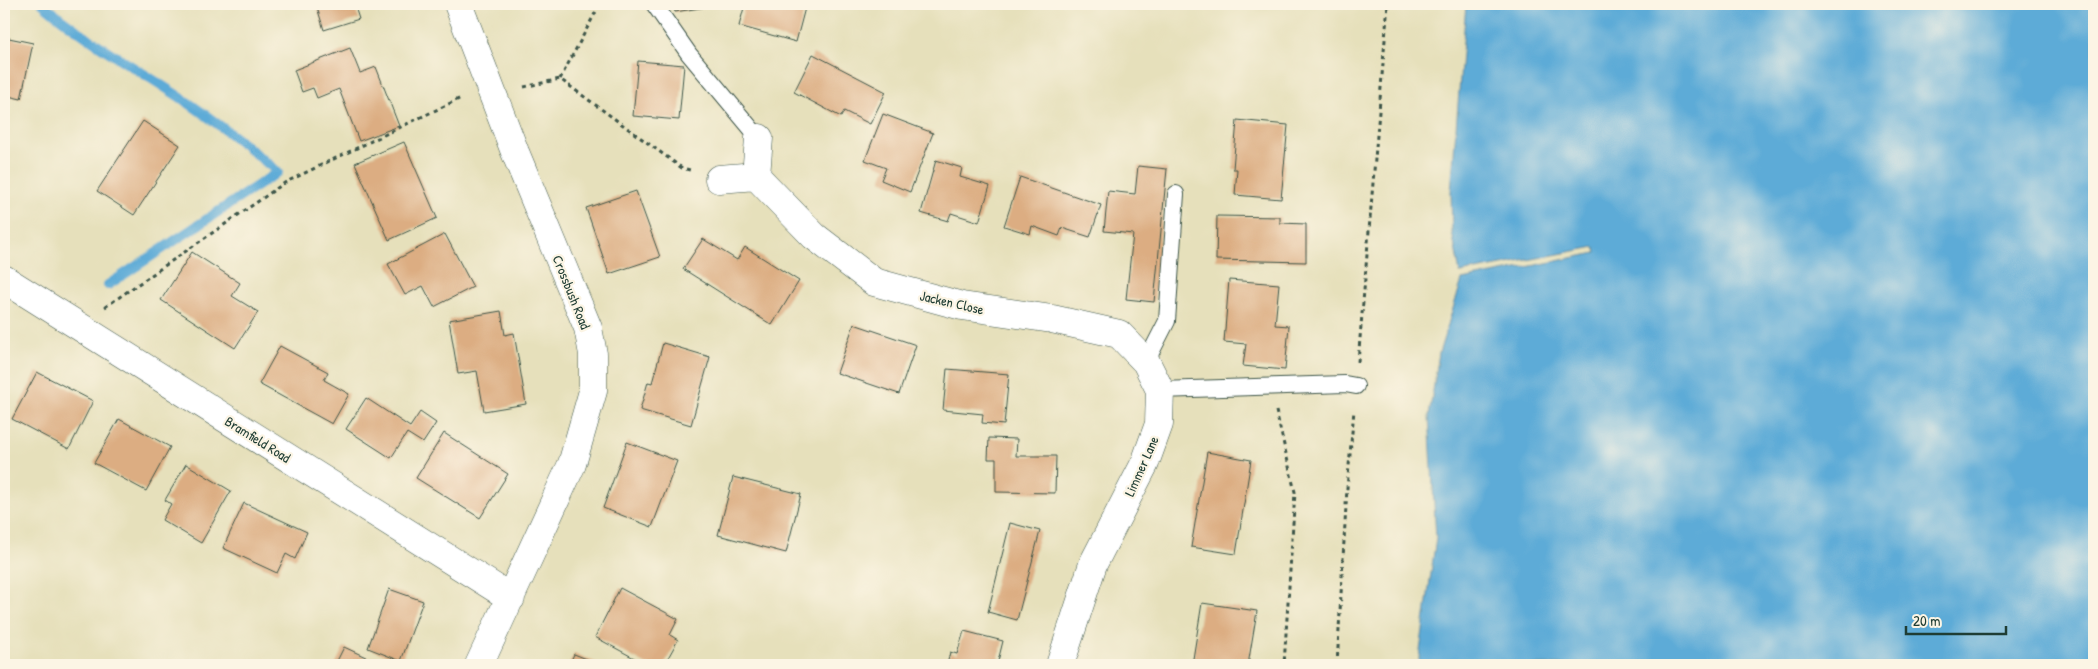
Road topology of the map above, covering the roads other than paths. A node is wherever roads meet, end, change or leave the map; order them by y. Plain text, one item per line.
1 (458, 4) edge
2 (654, 4) edge
3 (759, 138) joint
4 (756, 176) junction
5 (719, 179) road end
6 (1176, 194) dead end
7 (4, 279) edge
8 (1146, 362) junction
9 (1356, 386) road end
10 (1160, 390) junction
11 (512, 598) junction
12 (479, 665) edge
13 (1060, 665) edge

1 - 11 street, Crossbush Road
2 - 3 lane
3 - 4 street
4 - 5 street
4 - 8 street, Jacken Close
6 - 8 lane
7 - 11 street, Bramfield Road
8 - 10 street, Jacken Close
9 - 10 lane
10 - 13 street, Limmer Lane
11 - 12 street, Crossbush Road

